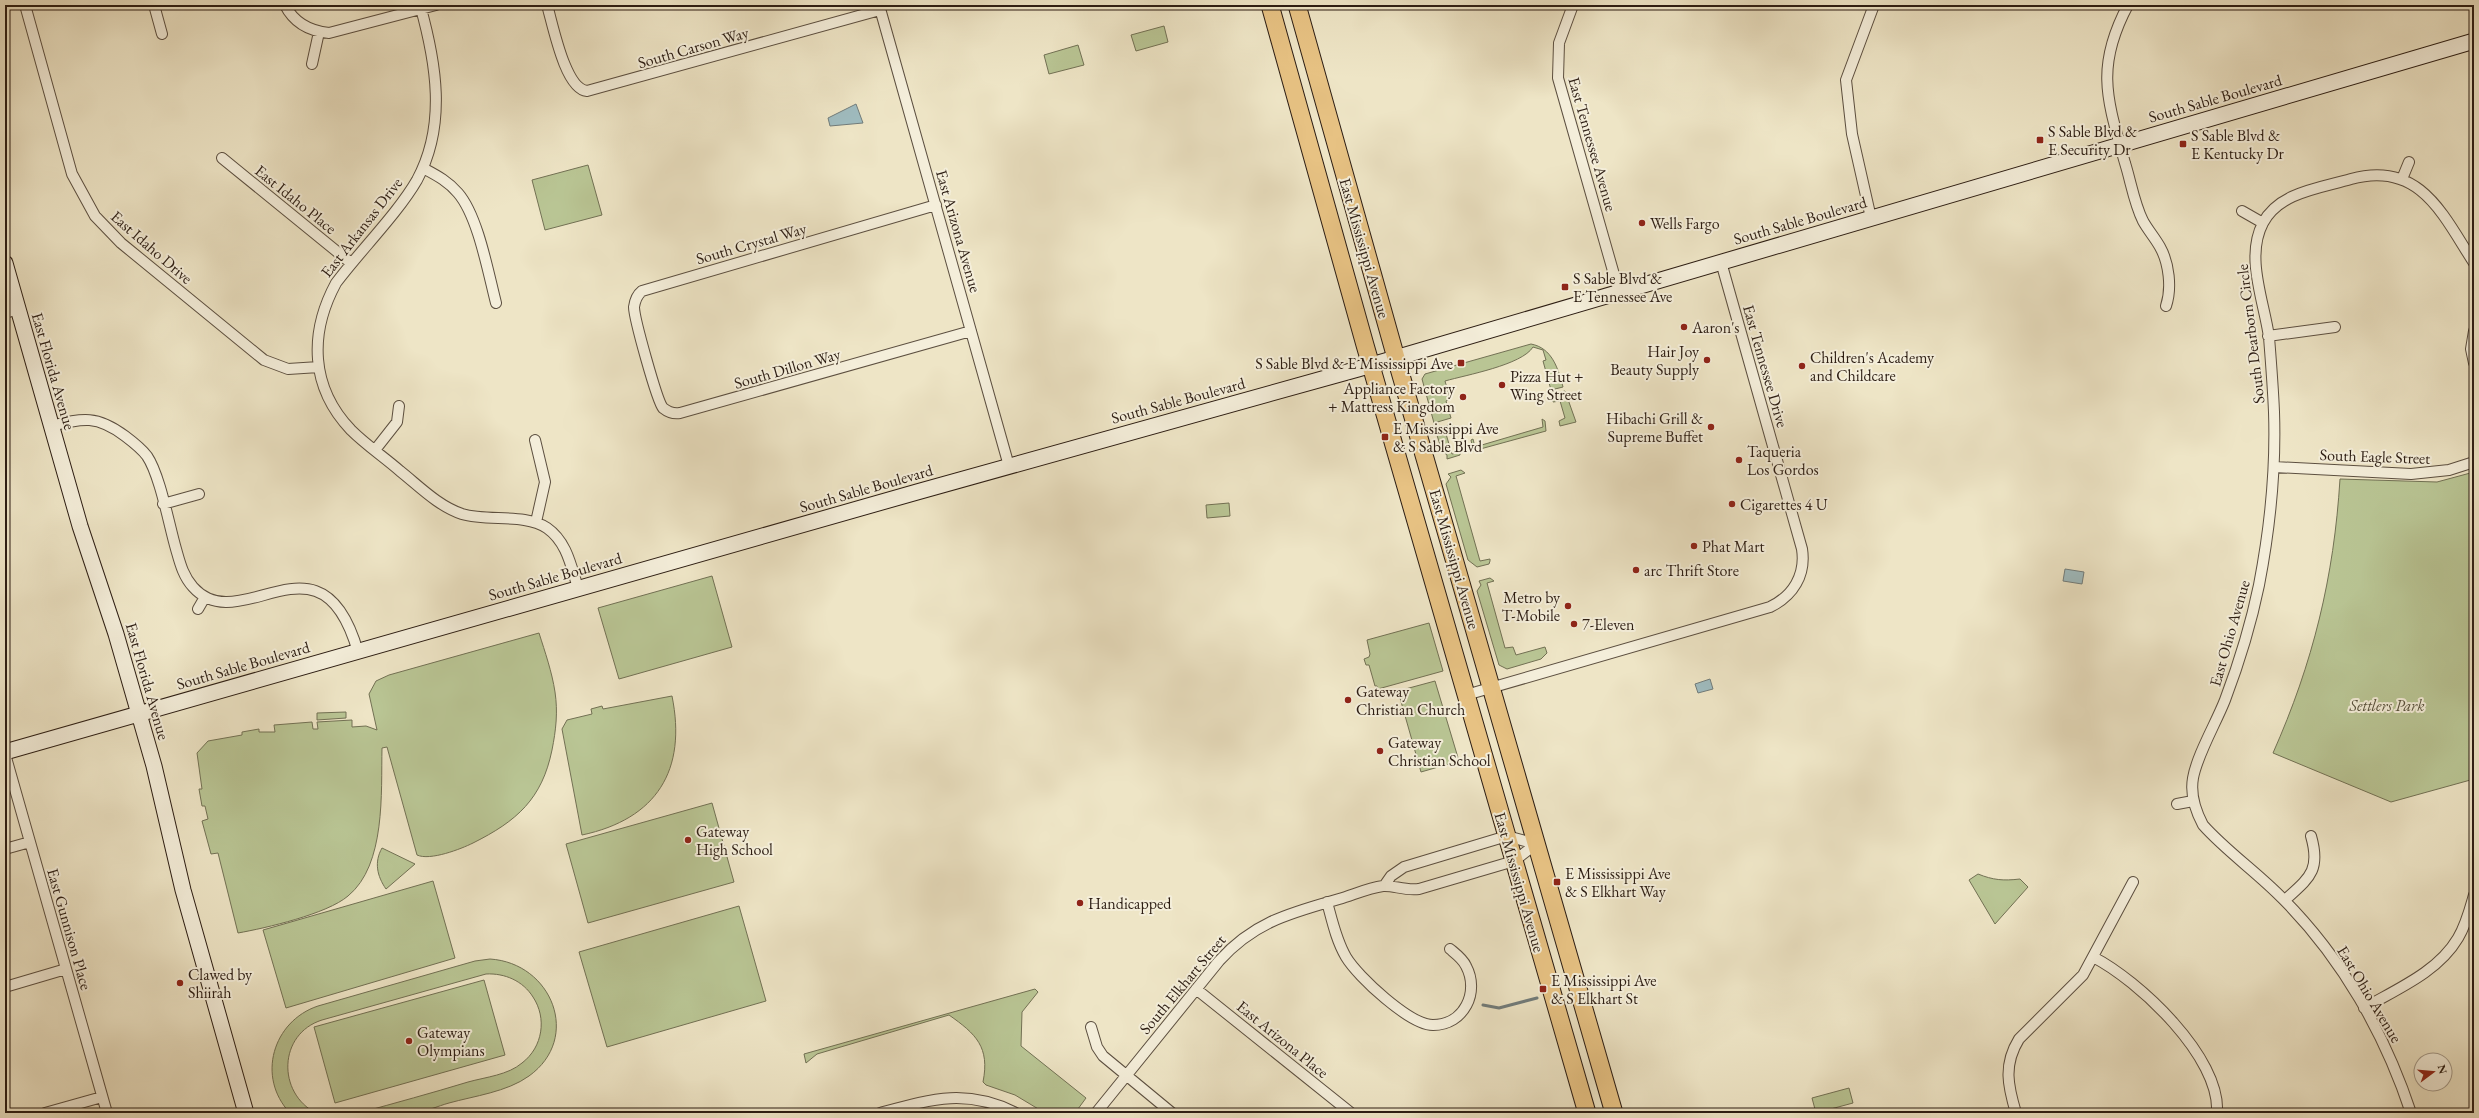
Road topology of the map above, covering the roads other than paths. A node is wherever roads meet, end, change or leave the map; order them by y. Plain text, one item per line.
1 (25, 5) edge
2 (154, 5) edge
3 (285, 5) edge
4 (436, 5) edge
5 (547, 5) edge
6 (1270, 5) edge
7 (1297, 5) edge
8 (1573, 5) edge
9 (1874, 5) edge
10 (2128, 5) edge
11 (420, 7) edge
12 (879, 7) edge
13 (319, 32) junction
14 (162, 34) dead end
15 (2474, 41) edge
16 (312, 64) dead end
17 (2120, 145) junction
18 (222, 158) dead end
19 (2409, 162) dead end
20 (423, 168) junction
21 (2402, 179) junction
22 (936, 205) junction
23 (2242, 211) dead end
24 (1871, 218) junction
25 (2263, 223) junction
26 (1721, 262) junction
27 (5, 263) edge
28 (351, 263) junction
29 (2474, 263) edge
30 (1619, 292) junction
31 (496, 303) dead end
32 (2166, 306) dead end
33 (12, 311) edge
34 (2335, 327) dead end
35 (971, 331) junction
36 (2474, 331) edge
37 (2268, 336) junction
38 (646, 356) joint
39 (1396, 358) junction
40 (2474, 363) edge
41 (1371, 366) junction
42 (318, 367) junction
43 (399, 406) dead end
44 (51, 426) junction
45 (535, 440) dead end
46 (376, 450) junction
47 (2474, 462) edge
48 (1009, 466) junction
49 (2274, 467) junction
50 (199, 494) dead end
51 (163, 504) junction
52 (536, 522) junction
53 (578, 588) junction
54 (204, 597) junction
55 (198, 609) dead end
56 (358, 652) junction
57 (1492, 687) junction
58 (1466, 695) junction
59 (139, 714) junction
60 (5, 753) edge
61 (2193, 801) junction
62 (2177, 804) dead end
63 (1507, 836) junction
64 (2311, 836) dead end
65 (30, 842) junction
66 (1536, 844) junction
67 (5, 849) edge
68 (1514, 861) junction
69 (2133, 882) dead end
70 (1384, 886) junction
71 (2474, 895) edge
72 (2285, 900) junction
73 (1327, 902) junction
74 (1450, 949) dead end
75 (2093, 957) junction
76 (66, 969) junction
77 (5, 987) edge
78 (1196, 989) junction
79 (2364, 1008) junction
80 (1091, 1027) dead end
81 (1126, 1076) junction
82 (102, 1097) junction
83 (45, 1113) edge
84 (107, 1113) edge
85 (246, 1113) edge
86 (880, 1113) edge
87 (1016, 1113) edge
88 (1096, 1113) edge
89 (1172, 1113) edge
90 (1351, 1113) edge
91 (1587, 1113) edge
92 (1614, 1113) edge
93 (2016, 1113) edge
94 (2217, 1113) edge
95 (2412, 1113) edge

1 - 42 street, East Idaho Drive
2 - 14 street
3 - 13 street
4 - 11 street
5 - 12 street, South Carson Way
6 - 41 main road, East Mississippi Avenue
7 - 39 main road, East Mississippi Avenue
8 - 30 street, East Tennessee Avenue
9 - 24 street
10 - 17 street
11 - 13 street
11 - 20 street, East Arkansas Drive
12 - 22 street, East Arizona Avenue
13 - 16 street
15 - 17 street, South Sable Boulevard
17 - 24 street, South Sable Boulevard
17 - 32 street
18 - 28 street, East Idaho Place
19 - 21 street
20 - 28 street, East Arkansas Drive
20 - 31 street
21 - 25 street, South Dearborn Circle
21 - 29 street, South Dearborn Circle
22 - 35 street, East Arizona Avenue
22 - 38 street, South Crystal Way
23 - 25 street
24 - 26 street, South Sable Boulevard
25 - 37 street, South Dearborn Circle
26 - 30 street, South Sable Boulevard
26 - 57 street, East Tennessee Drive
27 - 33 street, East Florida Avenue
28 - 42 street, East Arkansas Drive
30 - 39 street, South Sable Boulevard
33 - 44 street, East Florida Avenue
34 - 37 street
35 - 38 street, South Dillon Way
35 - 48 street, East Arizona Avenue
36 - 40 street
37 - 49 street, South Dearborn Circle
39 - 41 street, South Sable Boulevard
39 - 57 main road, East Mississippi Avenue
41 - 48 street, South Sable Boulevard
41 - 58 main road, East Mississippi Avenue
42 - 46 street, East Arkansas Drive
43 - 46 street
44 - 51 street
44 - 59 street, East Florida Avenue
45 - 52 street
46 - 52 street, East Arkansas Drive
47 - 49 street, South Eagle Street
48 - 53 street, South Sable Boulevard
49 - 61 street, East Ohio Avenue
50 - 51 street
51 - 54 street
52 - 53 street, East Arkansas Drive
53 - 56 street, South Sable Boulevard
54 - 55 street
54 - 56 street
56 - 59 street, South Sable Boulevard
57 - 58 street
57 - 66 main road, East Mississippi Avenue
58 - 63 main road, East Mississippi Avenue
59 - 60 street, South Sable Boulevard
59 - 85 street, East Florida Avenue
60 - 65 street, East Gunnison Place
61 - 62 street
61 - 72 street, East Ohio Avenue
63 - 66 street
63 - 68 main road, East Mississippi Avenue
63 - 70 street
64 - 72 street
65 - 67 street
65 - 76 street, East Gunnison Place
66 - 68 street
66 - 92 main road, East Mississippi Avenue
68 - 70 street, South Elkhart Street
68 - 91 main road, East Mississippi Avenue
69 - 75 street
70 - 73 street, South Elkhart Street
71 - 79 street
72 - 79 street, East Ohio Avenue
73 - 74 street
73 - 78 street, South Elkhart Street
75 - 93 street
75 - 94 street
76 - 77 street
76 - 82 street, East Gunnison Place
78 - 81 street, South Elkhart Street
78 - 90 street, East Arizona Place
79 - 95 street, East Ohio Avenue
80 - 81 street
81 - 88 street, South Elkhart Street
81 - 89 street
82 - 83 street
82 - 84 street, East Gunnison Place
86 - 87 street

